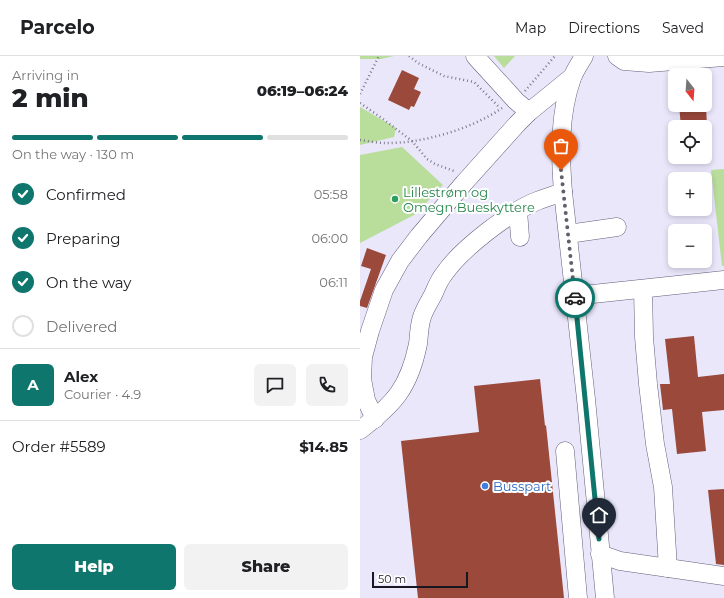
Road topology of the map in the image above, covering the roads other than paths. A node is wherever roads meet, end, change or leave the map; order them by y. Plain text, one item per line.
1 (474, 56) edge
2 (584, 56) edge
3 (617, 56) edge
4 (716, 57) edge
5 (572, 77) junction
6 (522, 106) junction
7 (563, 192) junction
8 (518, 211) junction
9 (617, 227) dead end
10 (568, 234) junction
11 (520, 237) dead end
12 (724, 280) edge
13 (643, 289) junction
14 (574, 296) junction
15 (375, 419) junction
16 (360, 430) edge
17 (565, 451) dead end
18 (600, 554) junction
19 (668, 568) junction
20 (724, 576) edge
21 (578, 598) edge
22 (605, 598) edge

1 - 6 street
2 - 5 street
3 - 4 street
5 - 6 street
5 - 7 street
6 - 15 street
7 - 8 street
7 - 10 street
8 - 11 street
8 - 15 street
9 - 10 street
10 - 14 street
12 - 13 street
13 - 14 street
13 - 19 street
14 - 18 street
15 - 16 street
17 - 21 street
18 - 19 street
18 - 22 street
19 - 20 street

